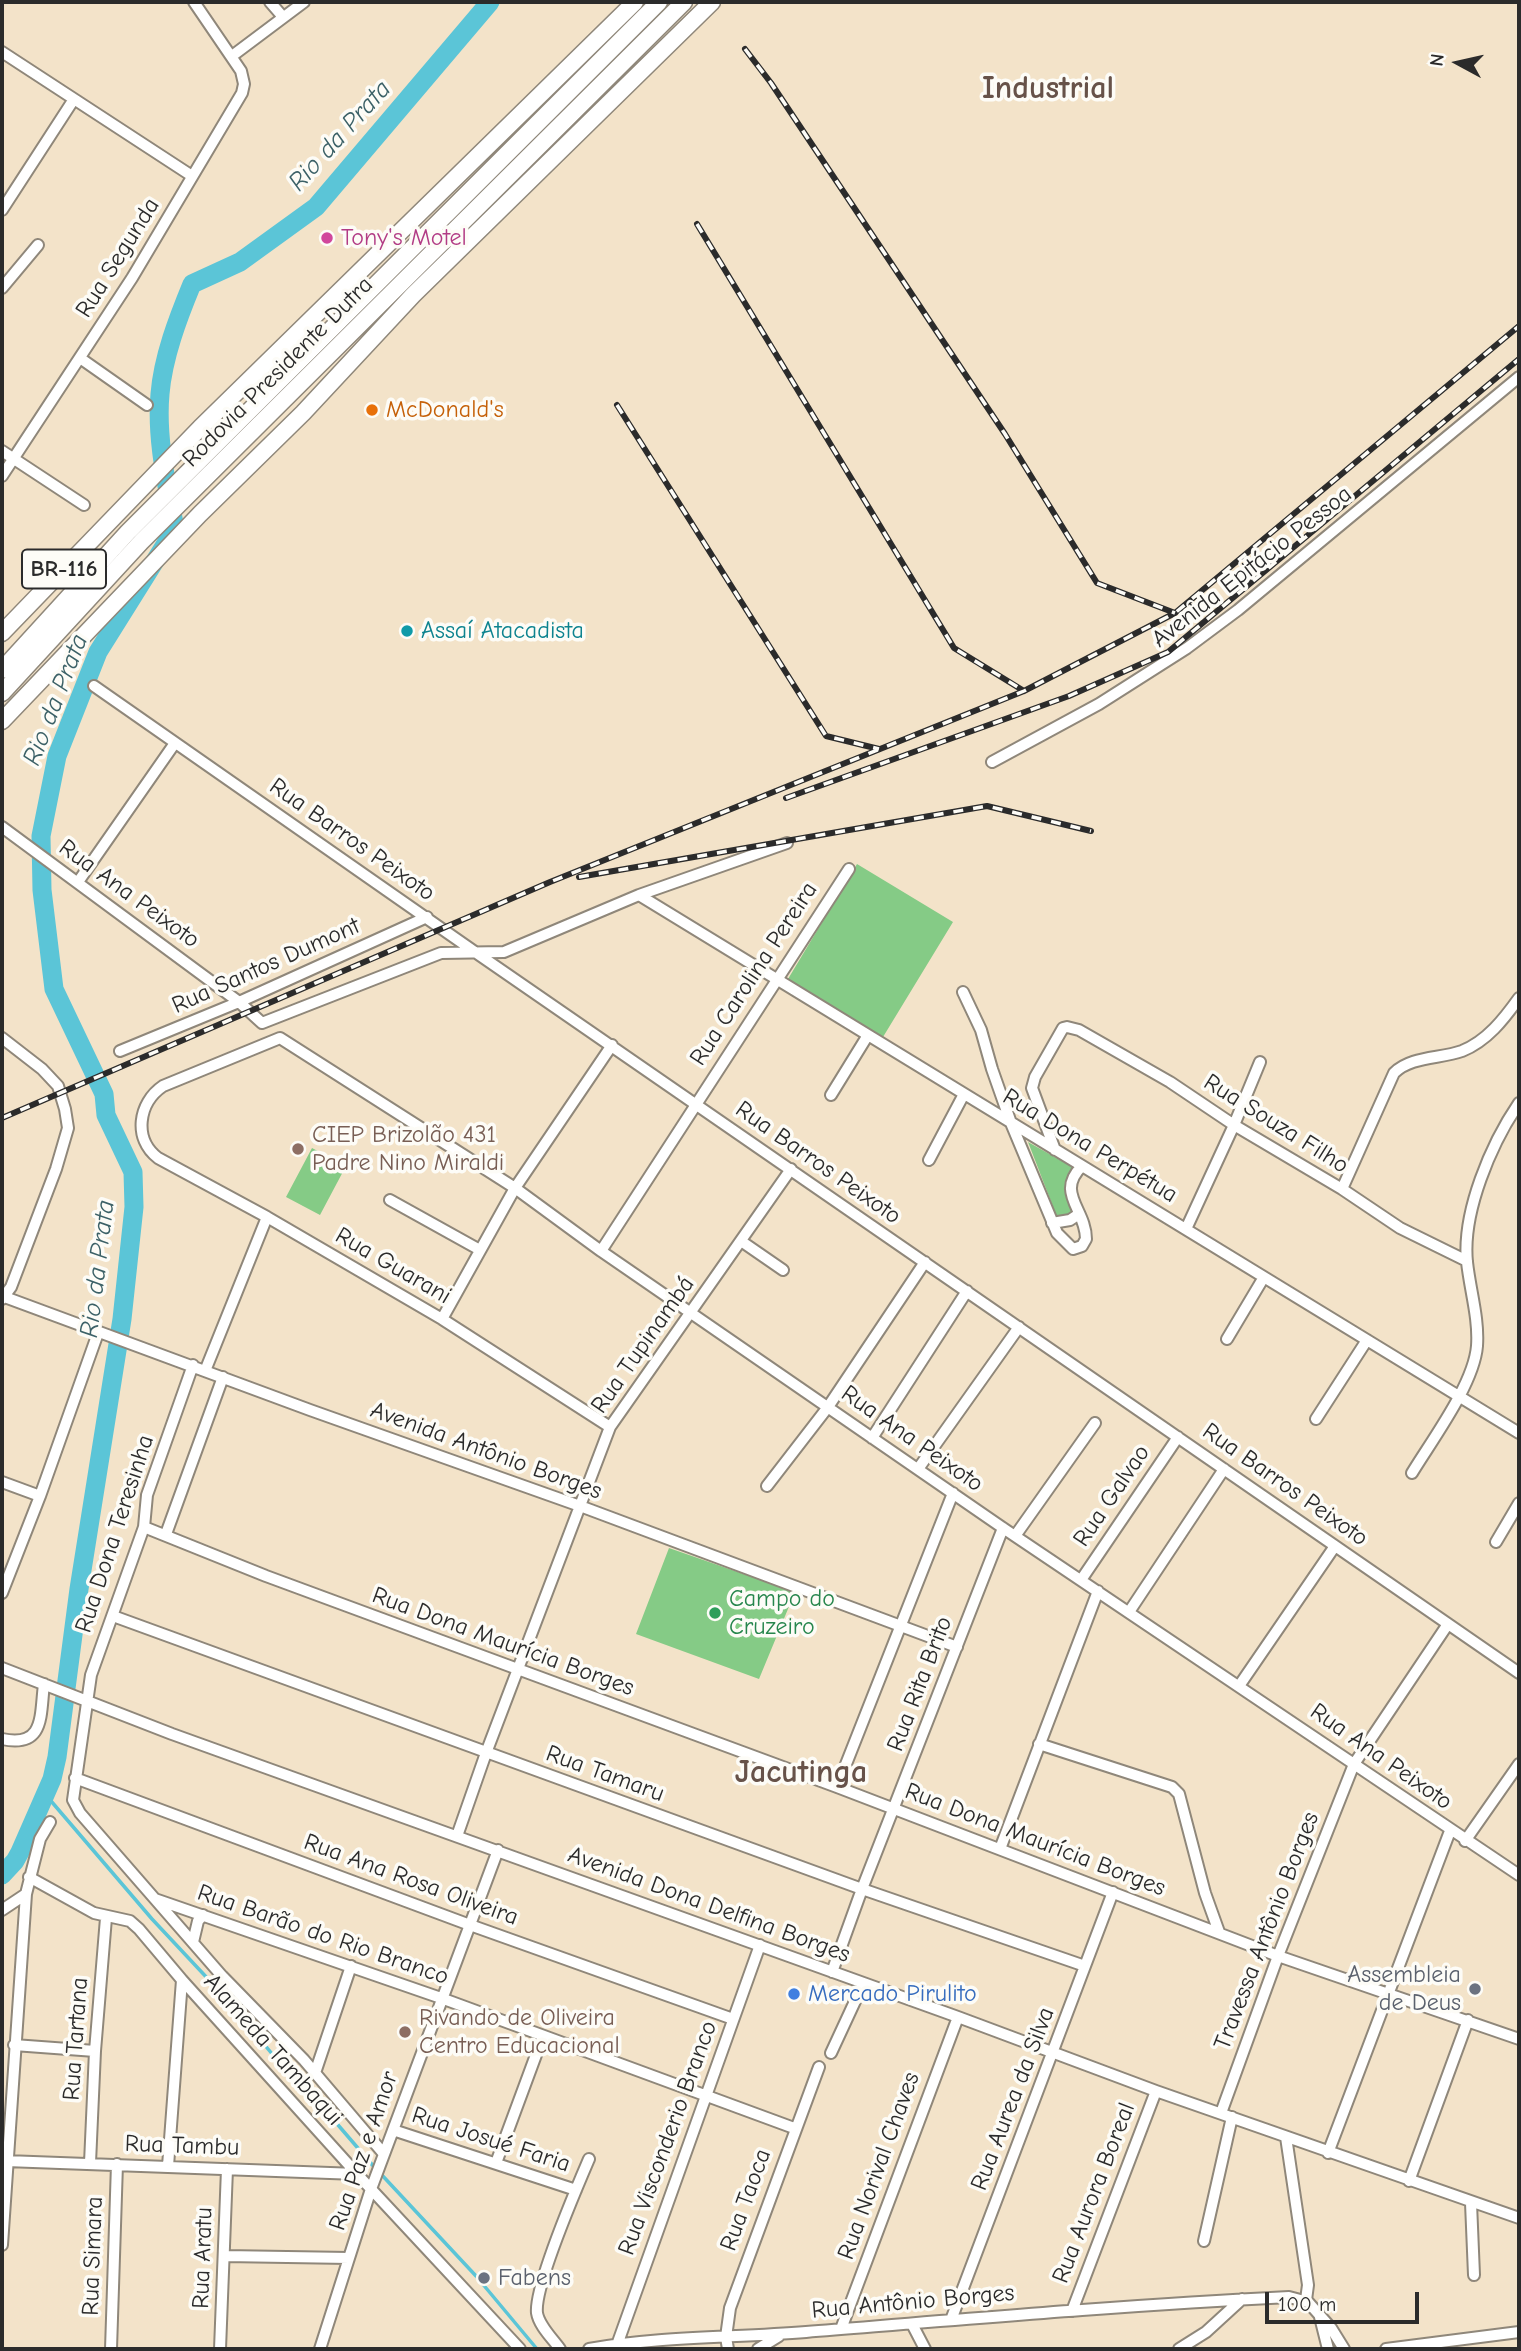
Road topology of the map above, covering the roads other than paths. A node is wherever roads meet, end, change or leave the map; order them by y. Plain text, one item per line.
1 (194, 2) edge
2 (270, 2) edge
3 (304, 2) edge
4 (635, 2) edge
5 (659, 2) edge
6 (684, 2) edge
7 (712, 2) edge
8 (620, 9) edge
9 (283, 18) junction
10 (2, 52) edge
11 (232, 56) junction
12 (74, 99) junction
13 (192, 176) junction
14 (2, 210) edge
15 (38, 246) dead end
16 (2, 288) edge
17 (80, 358) junction
18 (1519, 377) edge
19 (147, 405) dead end
20 (2, 452) edge
21 (13, 459) junction
22 (2, 476) edge
23 (195, 476) junction
24 (84, 505) dead end
25 (135, 537) junction
26 (2, 633) edge
27 (2, 670) edge
28 (94, 686) dead end
29 (2, 693) edge
30 (2, 721) edge
31 (175, 743) junction
32 (992, 762) dead end
33 (2, 827) edge
34 (787, 843) dead end
35 (849, 869) dead end
36 (78, 882) junction
37 (639, 895) junction
38 (427, 917) junction
39 (475, 952) junction
40 (776, 979) junction
41 (963, 992) dead end
42 (1519, 998) edge
43 (239, 1002) junction
44 (868, 1035) junction
45 (2, 1038) edge
46 (280, 1038) joint
47 (612, 1045) junction
48 (120, 1051) dead end
49 (1260, 1062) dead end
50 (964, 1094) junction
51 (831, 1096) dead end
52 (695, 1103) junction
53 (1519, 1103) edge
54 (1012, 1123) junction
55 (1234, 1125) junction
56 (1055, 1150) junction
57 (929, 1160) dead end
58 (1082, 1166) junction
59 (791, 1169) junction
60 (515, 1188) junction
61 (1342, 1189) junction
62 (390, 1200) dead end
63 (1079, 1214) junction
64 (267, 1217) junction
65 (1052, 1223) junction
66 (1186, 1229) junction
67 (741, 1241) junction
68 (480, 1250) junction
69 (600, 1251) junction
70 (1467, 1261) junction
71 (925, 1262) junction
72 (783, 1270) dead end
73 (1264, 1277) junction
74 (967, 1291) junction
75 (2, 1297) edge
76 (691, 1313) junction
77 (442, 1319) junction
78 (1019, 1327) junction
79 (103, 1334) junction
80 (1227, 1339) dead end
81 (1367, 1340) junction
82 (193, 1365) junction
83 (205, 1371) junction
84 (223, 1377) junction
85 (1459, 1396) junction
86 (828, 1407) junction
87 (1316, 1419) dead end
88 (1095, 1423) dead end
89 (610, 1427) junction
90 (1519, 1433) edge
91 (1178, 1437) junction
92 (872, 1438) junction
93 (918, 1469) junction
94 (1224, 1469) junction
95 (1412, 1473) dead end
96 (2, 1482) edge
97 (767, 1486) dead end
98 (953, 1493) junction
99 (40, 1496) junction
100 (1519, 1503) edge
101 (580, 1506) junction
102 (144, 1527) junction
103 (1003, 1528) junction
104 (166, 1534) junction
105 (1015, 1536) junction
106 (1496, 1542) dead end
107 (1335, 1546) junction
108 (1081, 1580) junction
109 (1098, 1591) junction
110 (2, 1594) edge
111 (1129, 1612) junction
112 (113, 1616) junction
113 (1448, 1623) junction
114 (901, 1626) junction
115 (957, 1647) junction
116 (2, 1668) edge
117 (519, 1671) junction
118 (1519, 1673) edge
119 (49, 1686) junction
120 (1239, 1686) junction
121 (87, 1700) junction
122 (2, 1739) edge
123 (1039, 1744) junction
124 (486, 1753) junction
125 (1354, 1764) junction
126 (1519, 1764) edge
127 (75, 1778) junction
128 (837, 1787) junction
129 (894, 1810) junction
130 (50, 1822) dead end
131 (1450, 1831) junction
132 (457, 1836) junction
133 (1465, 1841) junction
134 (1000, 1849) junction
135 (499, 1850) junction
136 (1519, 1875) edge
137 (29, 1877) junction
138 (862, 1889) junction
139 (1112, 1892) junction
140 (26, 1894) junction
141 (154, 1898) junction
142 (2, 1909) edge
143 (203, 1915) junction
144 (106, 1917) junction
145 (470, 1925) junction
146 (1219, 1932) junction
147 (193, 1942) junction
148 (760, 1945) junction
149 (1278, 1956) junction
150 (351, 1966) junction
151 (1085, 1966) junction
152 (832, 1972) junction
153 (182, 1980) junction
154 (863, 1984) junction
155 (1387, 1994) junction
156 (442, 1997) junction
157 (958, 2017) junction
158 (733, 2019) junction
159 (1468, 2020) junction
160 (543, 2036) junction
161 (1519, 2039) edge
162 (14, 2045) junction
163 (95, 2051) junction
164 (1053, 2051) junction
165 (831, 2053) dead end
166 (819, 2067) dead end
167 (315, 2073) junction
168 (1156, 2091) junction
169 (705, 2095) junction
170 (1226, 2115) junction
171 (794, 2128) junction
172 (393, 2130) junction
173 (1286, 2137) junction
174 (1328, 2153) junction
175 (383, 2159) junction
176 (589, 2159) dead end
177 (6, 2161) junction
178 (90, 2163) junction
179 (496, 2163) junction
180 (117, 2164) junction
181 (168, 2166) junction
182 (227, 2169) junction
183 (357, 2174) junction
184 (1409, 2181) junction
185 (372, 2185) junction
186 (576, 2190) junction
187 (1471, 2203) junction
188 (1519, 2218) edge
189 (1204, 2241) dead end
190 (2, 2245) edge
191 (225, 2256) junction
192 (349, 2258) junction
193 (1474, 2275) dead end
194 (1242, 2299) junction
195 (1306, 2300) junction
196 (1072, 2311) junction
197 (1320, 2316) junction
198 (951, 2320) junction
199 (912, 2323) junction
200 (841, 2329) junction
201 (1519, 2333) edge
202 (782, 2334) junction
203 (726, 2337) junction
204 (617, 2345) junction
205 (111, 2349) edge
206 (220, 2349) edge
207 (320, 2349) edge
208 (520, 2349) edge
209 (560, 2349) edge
210 (589, 2349) edge
211 (728, 2349) edge
212 (758, 2349) edge
213 (925, 2349) edge
214 (1179, 2349) edge
215 (1328, 2349) edge
216 (1344, 2349) edge
217 (1386, 2349) edge

1 - 11 street, Rua Segunda
2 - 9 street
3 - 9 street
4 - 8 highway, BR-116
5 - 23 highway, Rodovia Presidente Dutra / BR-116
6 - 23 highway, Rodovia Presidente Dutra / BR-116
7 - 30 highway, BR-116
8 - 26 highway, BR-116
9 - 11 street
10 - 12 street
11 - 13 street, Rua Segunda
12 - 13 street
12 - 14 street
13 - 17 street, Rua Segunda
15 - 16 street
17 - 19 street
17 - 21 street, Rua Segunda
18 - 32 street, Avenida Epitácio Pessoa
20 - 21 street
21 - 22 street, Rua Segunda
21 - 24 street
23 - 25 highway, Rodovia Presidente Dutra / BR-116
25 - 27 highway, Rodovia Presidente Dutra / BR-116
25 - 29 highway, Rodovia Presidente Dutra / BR-116
28 - 31 street, Rua Barros Peixoto
31 - 36 street
31 - 38 street, Rua Barros Peixoto
33 - 36 street, Rua Ana Peixoto
34 - 37 street
35 - 40 street, Rua Carolina Pereira
36 - 43 street, Rua Ana Peixoto
37 - 39 street
37 - 40 street, Rua Dona Perpétua
38 - 39 street, Rua Barros Peixoto
38 - 43 street, Rua Santos Dumont
39 - 43 street, Rua Ana Peixoto
39 - 47 street, Rua Barros Peixoto
40 - 44 street, Rua Dona Perpétua
40 - 52 street, Rua Carolina Pereira
41 - 54 street
42 - 61 street
43 - 48 street, Rua Santos Dumont
44 - 50 street, Rua Dona Perpétua
44 - 51 street
45 - 75 street
46 - 60 street, Rua Ana Peixoto
46 - 64 street, Rua Guarani
47 - 52 street, Rua Barros Peixoto
47 - 60 street
49 - 55 street
50 - 54 street, Rua Dona Perpétua
50 - 57 street
52 - 59 street, Rua Barros Peixoto
52 - 69 street, Rua Carolina Pereira
53 - 70 street
54 - 56 street, Rua Dona Perpétua
54 - 65 street
55 - 56 street, Rua Souza Filho
55 - 61 street, Rua Souza Filho
55 - 66 street
56 - 58 street, Rua Dona Perpétua
58 - 63 street
58 - 66 street, Rua Dona Perpétua
59 - 67 street, Rua Tupinambá
59 - 71 street, Rua Barros Peixoto
60 - 68 street
60 - 69 street, Rua Ana Peixoto
61 - 70 street, Rua Souza Filho
62 - 68 street
63 - 65 street
63 - 65 street
64 - 77 street, Rua Guarani
64 - 83 street
66 - 73 street, Rua Dona Perpétua
67 - 72 street
67 - 76 street, Rua Tupinambá
68 - 77 street
69 - 76 street, Rua Ana Peixoto
70 - 85 street
71 - 74 street, Rua Barros Peixoto
71 - 86 street
73 - 80 street
73 - 81 street, Rua Dona Perpétua
74 - 78 street, Rua Barros Peixoto
74 - 92 street
75 - 79 street, Avenida Antônio Borges
76 - 86 street, Rua Ana Peixoto
76 - 89 street, Rua Tupinambá
77 - 89 street, Rua Guarani
78 - 91 street, Rua Barros Peixoto
78 - 93 street
79 - 82 street, Avenida Antônio Borges
79 - 99 street
81 - 85 street, Rua Dona Perpétua
81 - 87 street
82 - 83 street, Avenida Antônio Borges
82 - 102 street, Rua Dona Teresinha
83 - 84 street, Avenida Antônio Borges
84 - 101 street, Avenida Antônio Borges
84 - 104 street
85 - 90 street, Rua Dona Perpétua
85 - 95 street
86 - 92 street, Rua Ana Peixoto
86 - 97 street
88 - 105 street
89 - 101 street, Rua Tupinambá
91 - 94 street, Rua Barros Peixoto
91 - 108 street, Rua Galvao
92 - 93 street, Rua Ana Peixoto
93 - 98 street, Rua Ana Peixoto
94 - 107 street, Rua Barros Peixoto
94 - 111 street
96 - 99 street
98 - 103 street, Rua Ana Peixoto
98 - 114 street
99 - 110 street
100 - 106 street
101 - 114 street, Avenida Antônio Borges
101 - 117 street, Rua Tupinambá
102 - 104 street, Rua Dona Maurícia Borges
102 - 112 street, Rua Dona Teresinha
103 - 105 street, Rua Ana Peixoto
103 - 115 street, Rua Rita Brito
104 - 117 street, Rua Dona Maurícia Borges
105 - 108 street, Rua Ana Peixoto
107 - 113 street, Rua Barros Peixoto
107 - 120 street
108 - 109 street, Rua Ana Peixoto
109 - 111 street, Rua Ana Peixoto
109 - 123 street
111 - 120 street, Rua Ana Peixoto
112 - 121 street, Rua Dona Teresinha
112 - 124 street, Rua Tamaru
113 - 118 street, Rua Barros Peixoto
113 - 125 street, Travessa Antônio Borges
114 - 115 street, Avenida Antônio Borges
114 - 128 street
115 - 129 street, Rua Rita Brito
116 - 119 street, Avenida Dona Delfina Borges
117 - 124 street, Rua Tupinambá
117 - 128 street, Rua Dona Maurícia Borges
119 - 121 street, Avenida Dona Delfina Borges
119 - 122 street
120 - 125 street, Rua Ana Peixoto
121 - 127 street, Rua Dona Teresinha
121 - 132 street, Avenida Dona Delfina Borges
123 - 134 street
123 - 146 street
124 - 132 street, Rua Tupinambá
124 - 138 street, Rua Tamaru
125 - 131 street, Rua Ana Peixoto
125 - 149 street, Travessa Antônio Borges
126 - 133 street
127 - 141 street, Rua Dona Teresinha
127 - 145 street, Rua Ana Rosa Oliveira
128 - 129 street, Rua Dona Maurícia Borges
129 - 134 street, Rua Dona Maurícia Borges
129 - 138 street, Rua Rita Brito
130 - 137 street
131 - 133 street, Rua Ana Peixoto
131 - 155 street
132 - 135 street, Avenida Dona Delfina Borges
133 - 136 street, Rua Ana Peixoto
134 - 139 street, Rua Dona Maurícia Borges
135 - 145 street, Rua Paz e Amor
135 - 148 street, Avenida Dona Delfina Borges
137 - 140 street
137 - 144 street, Alameda Tambaqui
138 - 151 street, Rua Tamaru
138 - 152 street, Rua Rita Brito
139 - 146 street, Rua Dona Maurícia Borges
139 - 151 street, Rua Aurea da Silva
140 - 142 street
140 - 162 street
141 - 143 street, Rua Barão do Rio Branco
141 - 147 street
143 - 147 street
143 - 150 street, Rua Barão do Rio Branco
144 - 153 street, Alameda Tambaqui
144 - 163 street, Rua Tartana
145 - 156 street, Rua Paz e Amor
145 - 158 street, Rua Ana Rosa Oliveira
146 - 149 street, Rua Dona Maurícia Borges
147 - 167 street
148 - 152 street, Avenida Dona Delfina Borges
148 - 158 street, Rua Visconderio Branco
149 - 155 street, Rua Dona Maurícia Borges
149 - 170 street, Travessa Antônio Borges
150 - 156 street, Rua Barão do Rio Branco
150 - 167 street
151 - 164 street, Rua Aurea da Silva
152 - 154 street, Avenida Dona Delfina Borges
153 - 181 street
153 - 183 street, Alameda Tambaqui
154 - 157 street, Avenida Dona Delfina Borges
154 - 165 street
155 - 159 street, Rua Dona Maurícia Borges
155 - 174 street
156 - 160 street, Rua Barão do Rio Branco
156 - 172 street, Rua Paz e Amor
157 - 164 street, Avenida Dona Delfina Borges
157 - 200 street, Rua Norival Chaves
158 - 169 street, Rua Visconderio Branco
159 - 161 street, Rua Dona Maurícia Borges
159 - 184 street
160 - 169 street, Rua Barão do Rio Branco
160 - 179 street
162 - 163 street
162 - 177 street
163 - 178 street, Rua Tartana
164 - 168 street, Avenida Dona Delfina Borges
164 - 198 street, Rua Aurea da Silva
166 - 171 street, Rua Taoca
167 - 175 street
168 - 170 street, Avenida Dona Delfina Borges
168 - 196 street, Rua Aurora Boreal
169 - 171 street, Rua Barão do Rio Branco
169 - 204 street, Rua Visconderio Branco
170 - 173 street, Avenida Dona Delfina Borges
170 - 189 street
171 - 203 street, Rua Taoca
172 - 175 street, Rua Paz e Amor
172 - 179 street, Rua Josué Faria
173 - 174 street, Avenida Dona Delfina Borges
173 - 195 street
174 - 184 street, Avenida Dona Delfina Borges
175 - 185 street, Rua Paz e Amor
176 - 186 street
177 - 178 street, Rua Tambu
177 - 190 street
178 - 180 street, Rua Tambu
179 - 186 street, Rua Josué Faria
180 - 181 street, Rua Tambu
180 - 205 street, Rua Simara
181 - 182 street, Rua Tambu
182 - 183 street, Rua Tambu
182 - 191 street, Rua Aratu
183 - 185 street, Alameda Tambaqui
184 - 187 street, Avenida Dona Delfina Borges
185 - 192 street, Rua Paz e Amor
185 - 208 street, Alameda Tambaqui
186 - 209 street
187 - 188 street, Avenida Dona Delfina Borges
187 - 193 street
191 - 192 street
191 - 206 street, Rua Aratu
192 - 207 street, Rua Paz e Amor
194 - 195 street, Rua Antônio Borges
194 - 196 street, Rua Antônio Borges
194 - 214 street
195 - 197 street
196 - 198 street, Rua Antônio Borges
197 - 215 street
197 - 216 street
198 - 199 street, Rua Antônio Borges
199 - 200 street, Rua Antônio Borges
199 - 213 street
200 - 202 street, Rua Antônio Borges
201 - 217 street
202 - 203 street, Rua Antônio Borges
202 - 212 street
203 - 204 street, Rua Antônio Borges
203 - 211 street, Rua Taoca
204 - 210 street, Rua Antônio Borges

